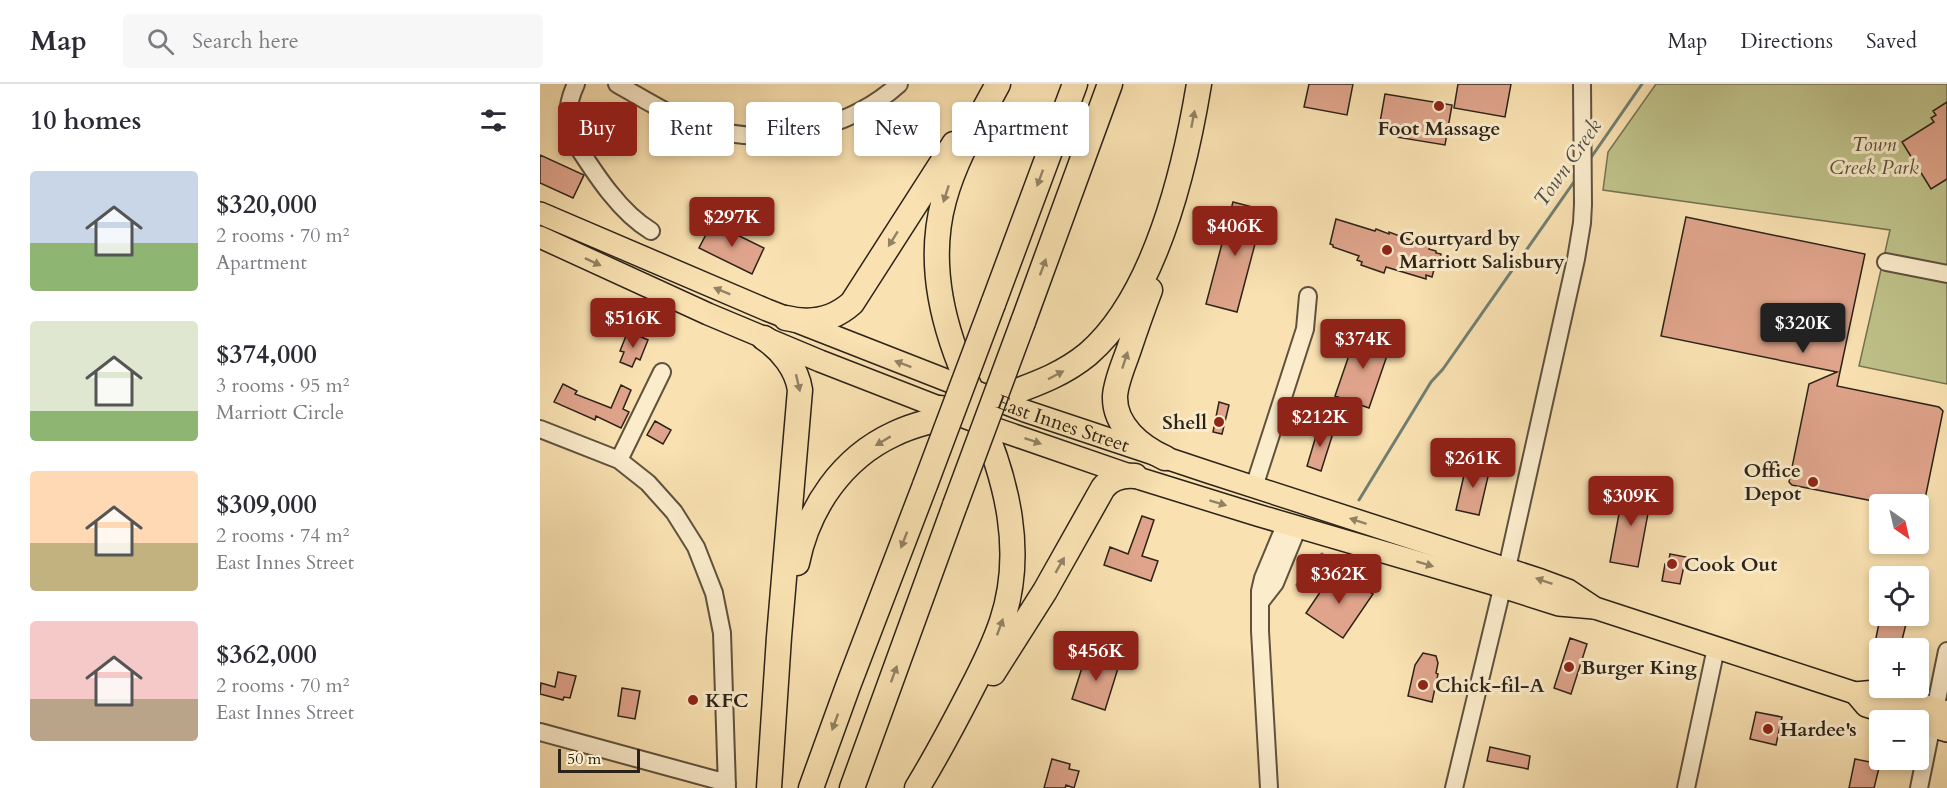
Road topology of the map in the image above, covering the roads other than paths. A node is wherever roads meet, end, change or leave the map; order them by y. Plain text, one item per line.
1 (576, 84) edge
2 (617, 84) edge
3 (899, 84) edge
4 (993, 84) edge
5 (998, 84) edge
6 (1075, 84) edge
7 (1110, 84) edge
8 (1199, 84) edge
9 (1582, 84) edge
10 (1187, 146) junction
11 (540, 213) edge
12 (651, 231) dead end
13 (540, 237) edge
14 (1886, 262) dead end
15 (1947, 274) edge
16 (1308, 296) dead end
17 (786, 318) junction
18 (764, 338) junction
19 (662, 372) dead end
20 (977, 407) junction
21 (540, 429) edge
22 (1165, 458) junction
23 (619, 460) junction
24 (1135, 476) junction
25 (1254, 487) junction
26 (1292, 525) junction
27 (1504, 577) junction
28 (1716, 648) junction
29 (1947, 651) edge
30 (776, 705) junction
31 (1932, 720) edge
32 (540, 732) edge
33 (922, 780) edge
34 (727, 786) edge
35 (769, 788) edge
36 (811, 788) edge
37 (852, 788) edge
38 (1269, 788) edge
39 (1454, 788) edge
40 (1686, 788) edge
41 (1919, 788) edge

1 - 12 street
2 - 3 street
4 -> 17 highway
5 -> 20 highway
6 -> 36 highway, bridge
37 -> 7 highway, bridge
10 -> 8 highway
9 - 27 street
20 -> 10 highway
22 -> 10 highway
17 -> 11 main road, East Innes Street
13 -> 18 main road, East Innes Street
14 - 15 street
16 - 25 street
20 -> 17 main road, East Innes Street
18 - 20 main road, East Innes Street
18 -> 30 highway
19 - 23 street
20 - 22 main road, East Innes Street
20 -> 24 main road, East Innes Street
20 -> 30 highway
33 -> 20 highway
21 - 23 street
22 - 25 main road, East Innes Street
23 - 34 street
24 -> 26 main road, East Innes Street
33 -> 24 highway
27 -> 25 main road, East Innes Street
26 -> 27 main road, East Innes Street
26 - 38 street
27 - 28 main road, East Innes Street
27 - 39 street
28 - 31 main road, East Innes Street
28 - 40 street
29 - 31 street
30 - 35 highway
31 - 41 street
32 - 34 street

